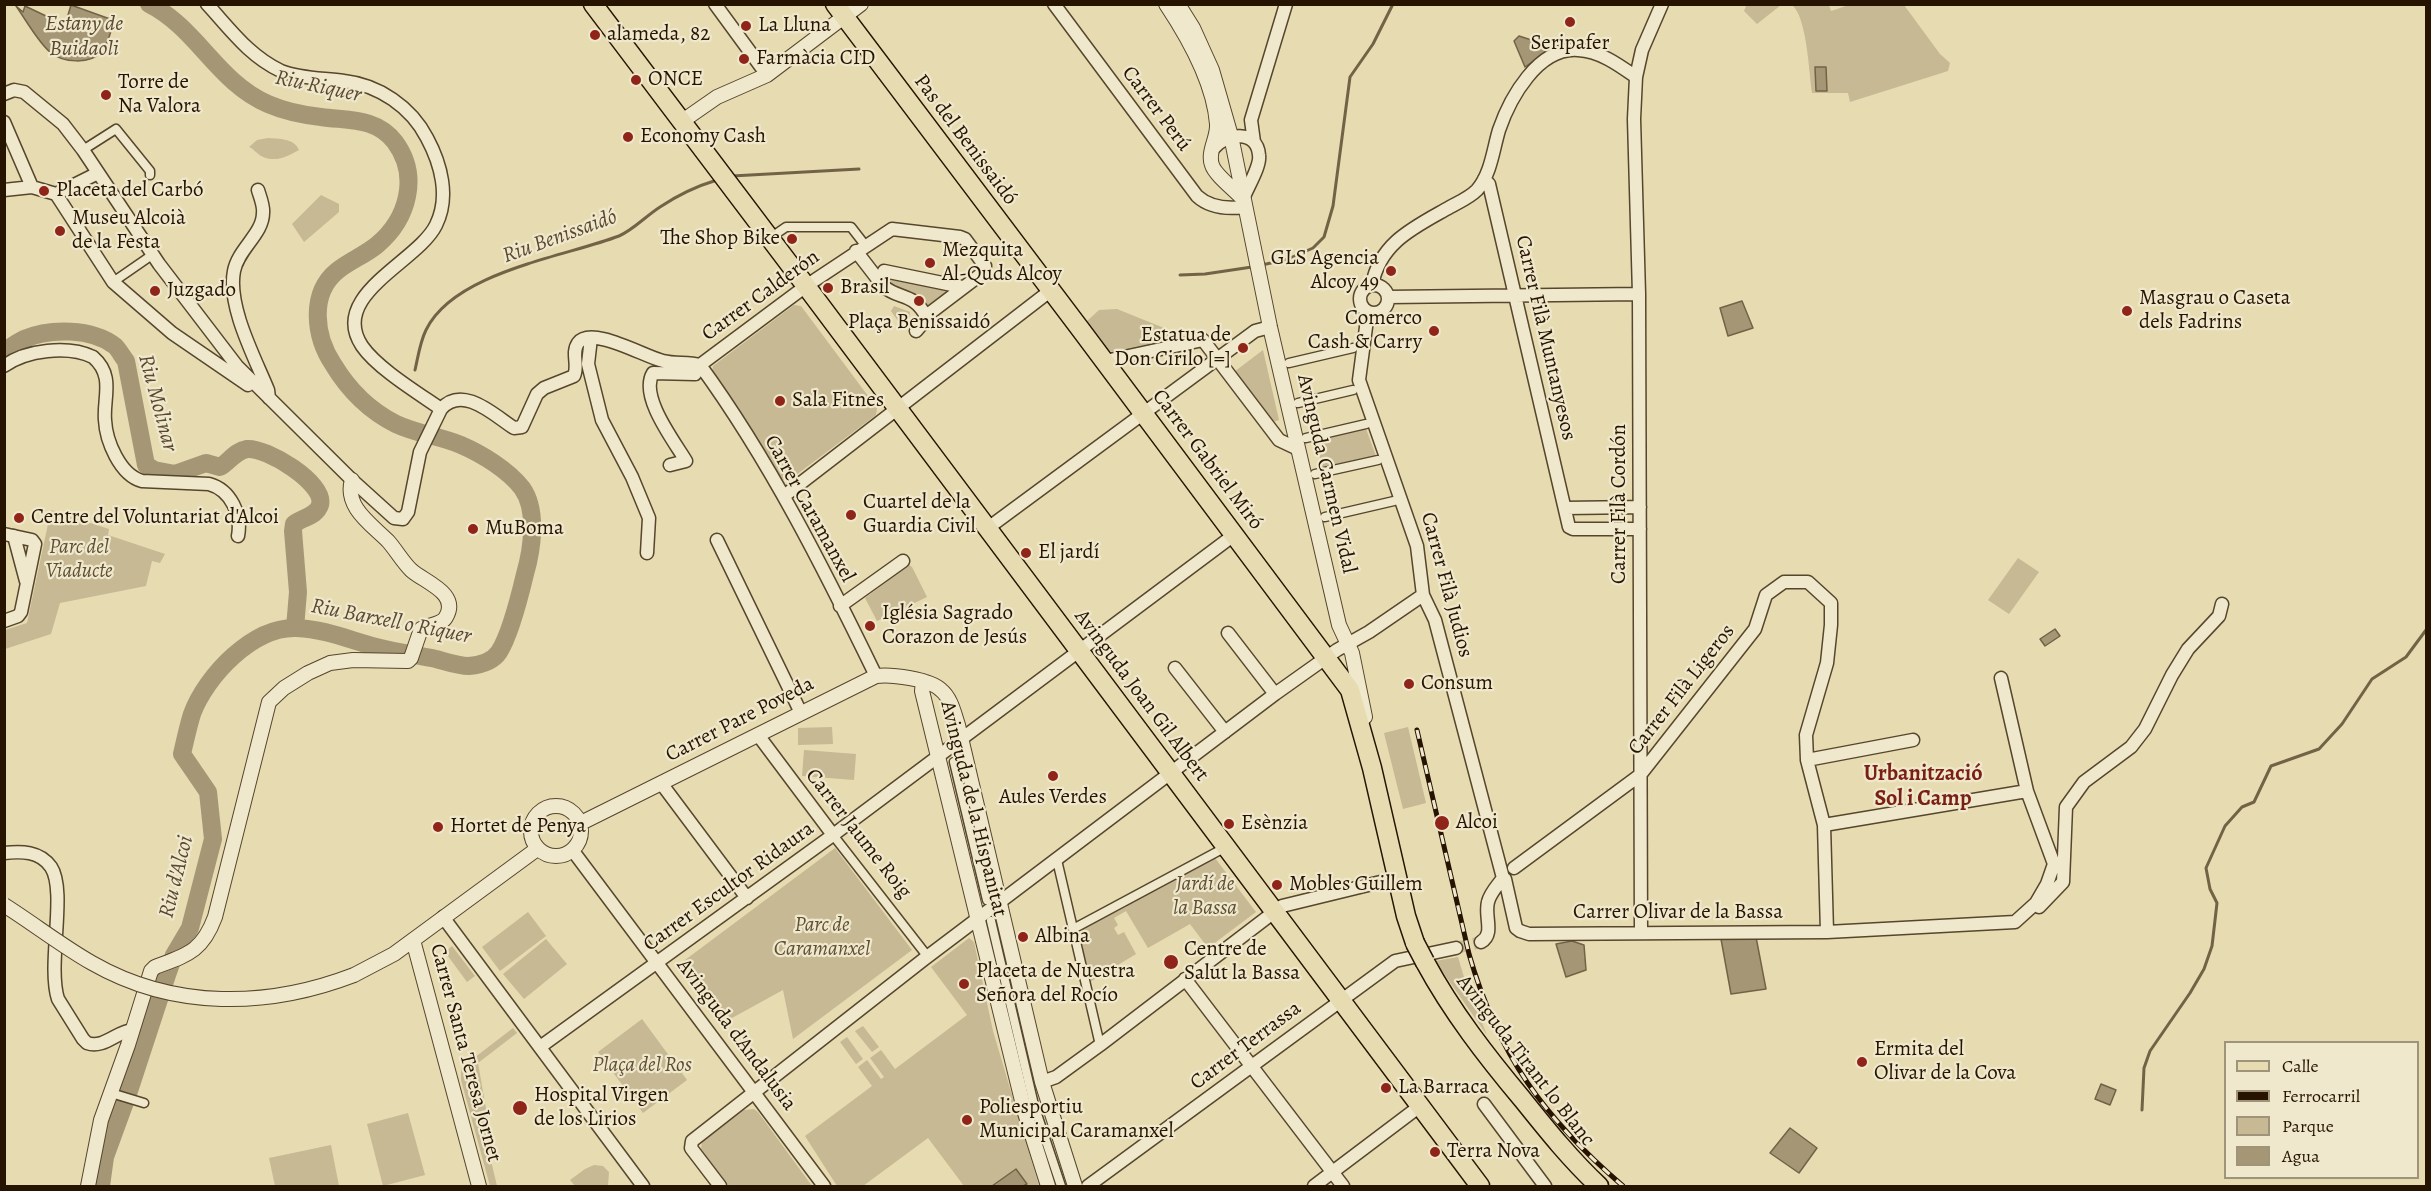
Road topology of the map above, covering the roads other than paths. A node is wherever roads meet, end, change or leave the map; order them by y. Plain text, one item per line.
1 (207, 4) edge
2 (593, 4) edge
3 (715, 4) edge
4 (861, 4) edge
5 (1054, 4) edge
6 (1166, 4) edge
7 (1178, 4) edge
8 (1286, 4) edge
9 (1662, 4) edge
10 (840, 11) edge
11 (767, 75) junction
12 (1636, 77) junction
13 (4, 94) edge
14 (4, 122) edge
15 (685, 127) junction
16 (1229, 130) junction
17 (1251, 140) junction
18 (1213, 149) junction
19 (83, 150) junction
20 (98, 173) junction
21 (1254, 173) junction
22 (150, 175) dead end
23 (1221, 177) junction
24 (1240, 179) junction
25 (1484, 179) junction
26 (32, 187) junction
27 (4, 190) edge
28 (258, 190) dead end
29 (56, 194) junction
30 (1244, 203) junction
31 (768, 236) junction
32 (861, 248) junction
33 (152, 255) junction
34 (884, 271) dead end
35 (113, 282) junction
36 (1372, 285) junction
37 (806, 286) junction
38 (962, 287) junction
39 (1050, 291) junction
40 (1639, 294) junction
41 (1388, 297) junction
42 (1516, 297) junction
43 (1368, 312) junction
44 (926, 316) junction
45 (1270, 327) junction
46 (916, 331) dead end
47 (591, 338) junction
48 (1353, 348) dead end
49 (1217, 359) junction
50 (1105, 361) junction
51 (1289, 363) dead end
52 (700, 365) junction
53 (4, 366) edge
54 (1353, 390) dead end
55 (265, 395) junction
56 (1298, 403) dead end
57 (898, 409) junction
58 (1144, 413) junction
59 (438, 414) junction
60 (1366, 424) dead end
61 (1302, 444) junction
62 (1378, 460) dead end
63 (670, 465) dead end
64 (1315, 474) dead end
65 (352, 480) junction
66 (784, 496) junction
67 (1394, 501) dead end
68 (1640, 507) junction
69 (1565, 508) junction
70 (1325, 517) dead end
71 (988, 528) junction
72 (1640, 529) junction
73 (9, 535) edge
74 (238, 536) dead end
75 (1234, 536) junction
76 (717, 540) dead end
77 (647, 553) dead end
78 (903, 561) dead end
79 (27, 582) junction
80 (1424, 596) junction
81 (2222, 604) dead end
82 (840, 606) junction
83 (4, 621) edge
84 (1228, 633) dead end
85 (1349, 643) junction
86 (1080, 652) junction
87 (1327, 657) junction
88 (1175, 668) dead end
89 (876, 676) junction
90 (2001, 678) dead end
91 (923, 681) junction
92 (1275, 694) junction
93 (801, 713) junction
94 (1225, 732) junction
95 (758, 735) junction
96 (961, 740) junction
97 (1913, 740) dead end
98 (940, 756) junction
99 (1807, 760) junction
100 (954, 762) dead end
101 (1171, 774) junction
102 (1640, 775) junction
103 (661, 783) junction
104 (1375, 784) junction
105 (2026, 791) junction
106 (580, 824) junction
107 (1824, 825) junction
108 (833, 835) junction
109 (1226, 847) junction
110 (537, 849) junction
111 (573, 851) junction
112 (4, 854) edge
113 (1057, 860) junction
114 (1506, 874) junction
115 (1397, 878) junction
116 (747, 898) junction
117 (994, 902) junction
118 (4, 905) edge
119 (1274, 912) junction
120 (443, 917) junction
121 (985, 920) junction
122 (2015, 922) junction
123 (1073, 929) junction
124 (1641, 931) junction
125 (1827, 932) junction
126 (1529, 934) joint
127 (413, 940) junction
128 (1481, 942) dead end
129 (1456, 948) tunnel mouth
130 (928, 957) junction
131 (657, 964) junction
132 (1185, 979) junction
133 (1340, 1000) junction
134 (133, 1030) junction
135 (1100, 1045) junction
136 (540, 1047) junction
137 (1251, 1066) junction
138 (1042, 1082) junction
139 (755, 1092) junction
140 (111, 1093) junction
141 (144, 1103) dead end
142 (1484, 1104) dead end
143 (1420, 1106) junction
144 (1332, 1173) junction
145 (88, 1186) edge
146 (479, 1186) edge
147 (643, 1186) edge
148 (720, 1186) edge
149 (824, 1186) edge
150 (1048, 1186) edge
151 (1061, 1186) edge
152 (1075, 1186) edge
153 (1088, 1186) edge
154 (1314, 1186) edge
155 (1342, 1186) edge
156 (1480, 1186) edge
157 (1545, 1186) edge
158 (1599, 1186) edge

1 - 59 street
2 - 15 main road, Avinguda Joan Gil Albert
3 - 11 street
4 - 10 street
5 - 30 street, Carrer Perú
6 - 18 street
7 - 16 street, Avinguda Carmen Vidal
8 - 17 street
9 - 12 street, Carrer Filà Cordón
10 - 11 street
10 - 39 main road, Pas del Benissaidó
11 - 15 street
12 - 25 street
12 - 40 street, Carrer Filà Cordón
13 - 19 street
14 - 26 street
15 - 31 main road, Avinguda Joan Gil Albert
16 - 17 street
16 - 18 street
16 - 24 street, Avinguda Carmen Vidal
17 - 21 street
18 - 23 street
19 - 20 street
19 - 22 street
20 - 29 street
20 - 33 street
21 - 24 street
21 - 30 street
23 - 24 street
23 - 30 street
24 - 30 street, Avinguda Carmen Vidal
25 - 36 street
25 - 42 street, Carrer Filà Muntanyesos
26 - 27 street
26 - 29 street
28 - 55 street
29 - 35 street
30 - 45 street, Avinguda Carmen Vidal
31 - 32 street
31 - 37 main road, Avinguda Joan Gil Albert
32 - 37 street, Carrer Calderón
32 - 38 street, Carrer Calderón
32 - 44 street
33 - 35 street
33 - 55 street
34 - 38 street
35 - 55 street
36 - 41 street
36 - 43 street
37 - 52 street, Carrer Calderón
37 - 57 main road, Avinguda Joan Gil Albert
38 - 44 street
39 - 50 main road, Carrer Gabriel Miró
39 - 57 street
40 - 42 street
40 - 68 street, Carrer Filà Cordón
41 - 42 street
41 - 43 street
42 - 69 street, Carrer Filà Muntanyesos
43 - 80 street, Carrer Filà Judios
44 - 46 street
45 - 49 street
45 - 61 street, Avinguda Carmen Vidal
47 - 52 street, Carrer Calderón
47 - 59 street
47 - 77 street
48 - 51 street
49 - 50 street
49 - 58 street
49 - 61 street
50 - 58 main road, Carrer Gabriel Miró
52 - 63 street
52 - 66 street, Carrer Caramanxel
53 - 74 street
54 - 56 street
55 - 65 street
57 - 66 street
57 - 71 main road, Avinguda Joan Gil Albert
58 - 71 street
58 - 75 main road, Carrer Gabriel Miró
59 - 65 street
60 - 61 street
61 - 85 street, Avinguda Carmen Vidal
62 - 64 street
65 - 134 street
66 - 82 street, Carrer Caramanxel
67 - 70 street
68 - 69 street
68 - 72 street, Carrer Filà Cordón
69 - 72 street, Carrer Filà Muntanyesos
71 - 86 main road, Avinguda Joan Gil Albert
72 - 102 street, Carrer Filà Cordón
73 - 79 street
73 - 79 street
75 - 86 street, Carrer Escultor Ridaura
75 - 87 main road, Carrer Gabriel Miró
76 - 93 street
78 - 82 street
79 - 83 street
80 - 85 street
80 - 114 street, Carrer Filà Judios
81 - 122 street
82 - 89 street, Carrer Caramanxel
84 - 92 street
85 - 87 street
85 - 104 street, Avinguda Tirant lo Blanc
86 - 96 street, Carrer Escultor Ridaura
86 - 101 main road, Avinguda Joan Gil Albert
87 - 92 street
87 - 104 main road, Avinguda Tirant lo Blanc
88 - 94 street
89 - 91 street
89 - 93 street, Carrer Pare Poveda
90 - 105 street
91 - 96 street, Avinguda de la Hispanitat
91 - 98 street, Avinguda de la Hispanitat
92 - 94 street
93 - 95 street, Carrer Pare Poveda
94 - 101 street
95 - 103 street, Carrer Pare Poveda
95 - 108 street, Carrer Jaume Roig
96 - 98 street, Carrer Escultor Ridaura
96 - 117 street, Avinguda de la Hispanitat
97 - 99 street
98 - 108 street, Carrer Escultor Ridaura
98 - 121 street, Avinguda de la Hispanitat
99 - 102 street, Carrer Filà Ligeros
99 - 107 street
100 - 117 street, Avinguda de la Hispanitat
101 - 109 main road, Avinguda Joan Gil Albert
101 - 113 street
102 - 114 street, Carrer Filà Ligeros
102 - 124 street, Carrer Filà Cordón
103 - 106 street, Carrer Pare Poveda
103 - 116 street
104 - 115 main road, Avinguda Tirant lo Blanc
105 - 107 street
105 - 122 street
106 - 110 street
106 - 111 street
107 - 125 street
108 - 116 street, Carrer Escultor Ridaura
108 - 130 street, Carrer Jaume Roig
109 - 119 main road, Avinguda Joan Gil Albert
109 - 123 street
110 - 111 street
110 - 120 street, Carrer Santa Teresa Jornet
111 - 131 street, Avinguda d'Andalusia
112 - 134 street
113 - 117 street
113 - 123 street
114 - 126 street, Carrer Filà Judios
114 - 128 street
115 - 119 street
115 - 158 main road, Avinguda Tirant lo Blanc, bridge
116 - 131 street, Carrer Escultor Ridaura
117 - 121 street
117 - 138 street, Avinguda de la Hispanitat
118 - 127 street, bridge
119 - 132 street
119 - 133 main road, Avinguda Joan Gil Albert
120 - 127 street, Carrer Santa Teresa Jornet
120 - 136 street
121 - 130 street
121 - 150 street, Avinguda de la Hispanitat
121 - 151 street, Avinguda de la Hispanitat
122 - 125 street, Carrer Olivar de la Bassa
123 - 135 street
124 - 125 street, Carrer Olivar de la Bassa
124 - 126 street, Carrer Olivar de la Bassa
127 - 146 street, Carrer Santa Teresa Jornet
129 - 133 street
130 - 139 street
131 - 136 street, Carrer Escultor Ridaura
131 - 139 street, Avinguda d'Andalusia
132 - 135 street
132 - 137 street
133 - 137 street, Carrer Terrassa
133 - 143 main road, Avinguda Joan Gil Albert
134 - 140 street
135 - 138 street
136 - 147 street
137 - 144 street
137 - 153 street, Carrer Terrassa
138 - 152 street, Avinguda de la Hispanitat
139 - 148 street
139 - 149 street, Avinguda d'Andalusia
140 - 141 street
140 - 145 street
142 - 157 street
143 - 144 street
143 - 156 main road, Avinguda Joan Gil Albert
144 - 154 street
144 - 155 street

